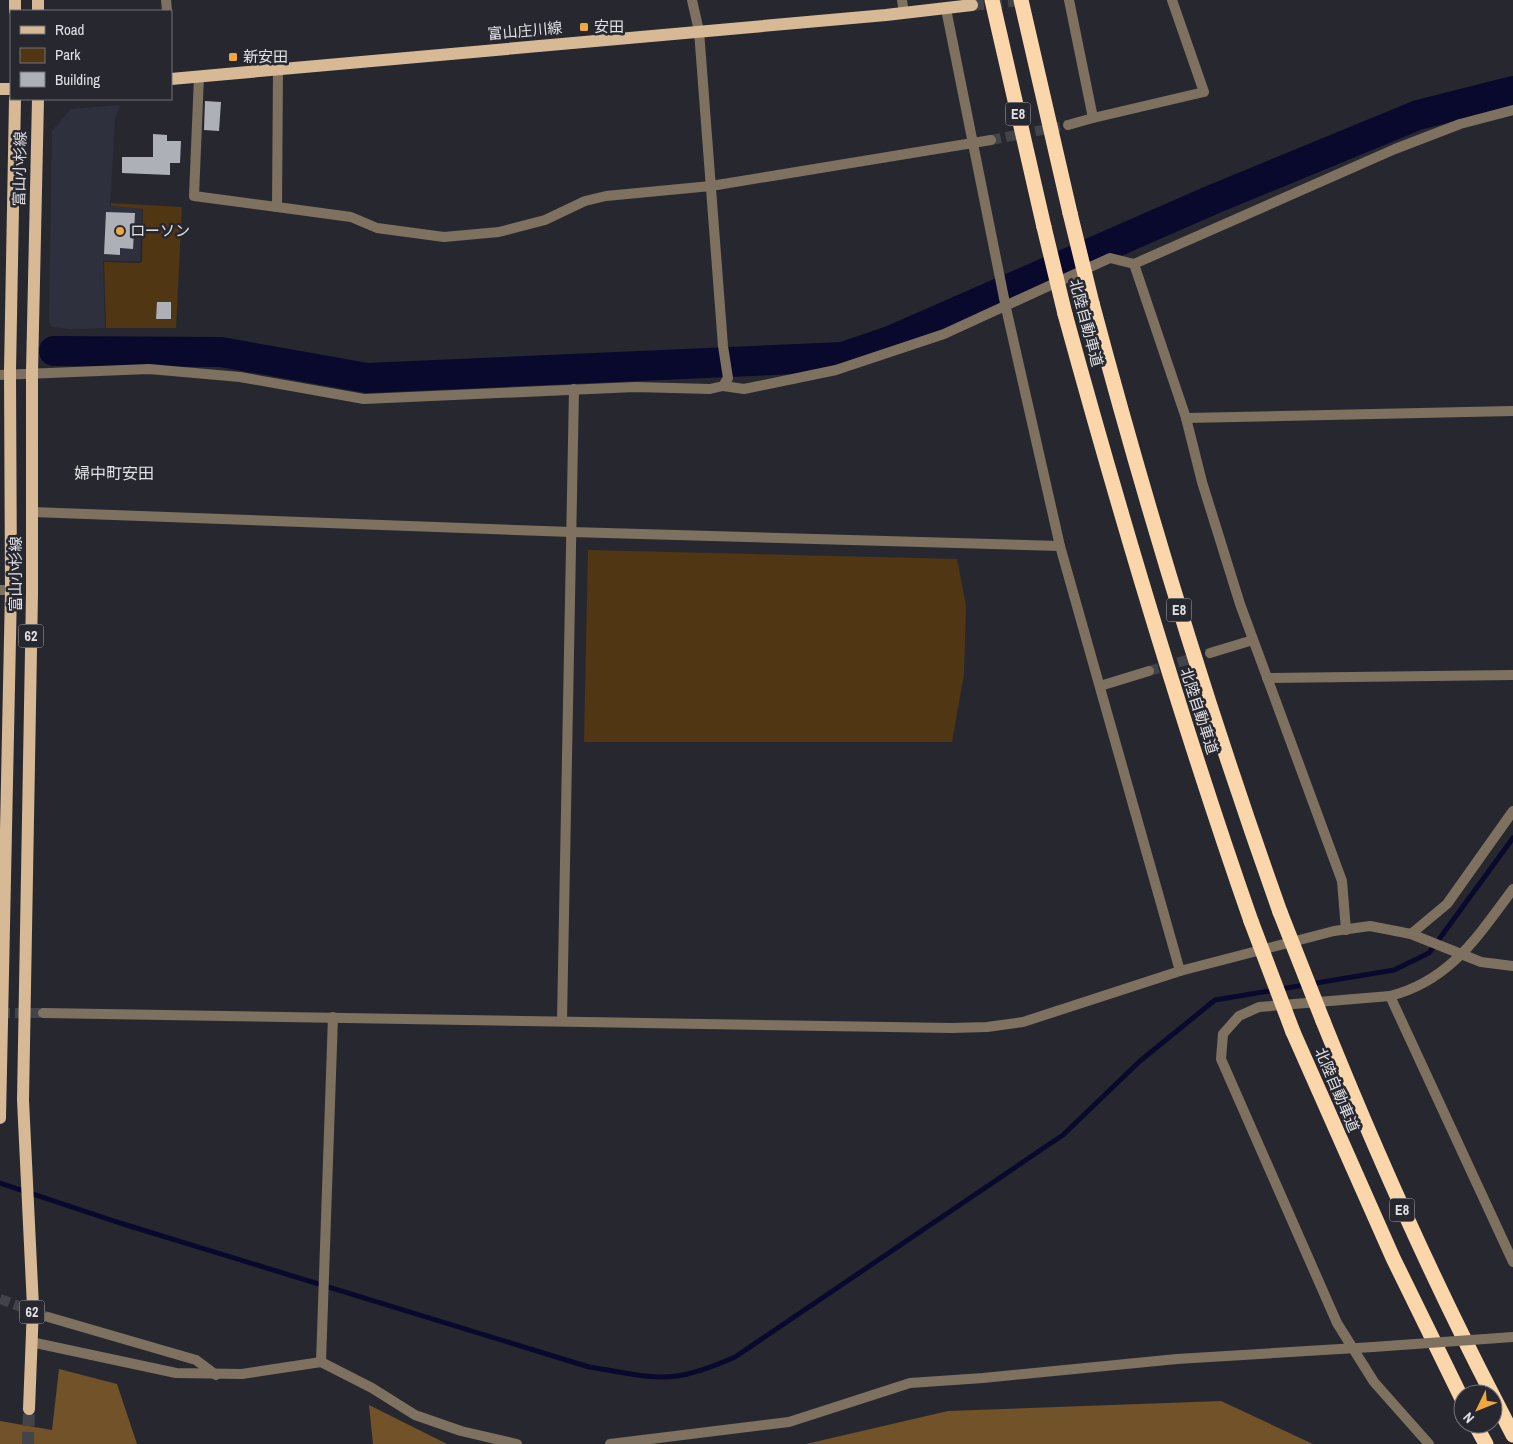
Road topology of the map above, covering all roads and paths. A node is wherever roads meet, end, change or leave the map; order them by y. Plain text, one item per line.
1 (692, 0) edge
2 (992, 0) edge
3 (1021, 0) edge
4 (1069, 0) edge
5 (1172, 0) edge
6 (972, 5) dead end
7 (903, 6) edge
8 (946, 9) junction
9 (699, 31) junction
10 (278, 69) junction
11 (199, 76) junction
12 (172, 79) edge
13 (15, 100) edge
14 (38, 100) edge
15 (1513, 110) edge
16 (1093, 118) junction
17 (1068, 125) tunnel mouth
18 (991, 140) tunnel mouth
19 (972, 142) junction
20 (711, 186) junction
21 (277, 207) junction
22 (1134, 264) junction
23 (1006, 304) junction
24 (5, 375) edge
25 (33, 375) junction
26 (725, 382) junction
27 (574, 389) junction
28 (1513, 411) edge
29 (1186, 418) junction
30 (32, 512) junction
31 (570, 532) junction
32 (1060, 546) junction
33 (6, 590) edge
34 (1253, 640) junction
35 (1210, 653) tunnel mouth
36 (1148, 671) tunnel mouth
37 (1513, 675) edge
38 (1267, 678) junction
39 (1100, 686) junction
40 (1513, 810) edge
41 (1513, 889) edge
42 (1346, 930) junction
43 (1411, 934) junction
44 (1462, 954) junction
45 (1513, 966) edge
46 (1180, 971) junction
47 (1390, 996) junction
48 (43, 1013) tunnel mouth
49 (333, 1017) junction
50 (562, 1021) junction
51 (0, 1118) edge
52 (1513, 1262) edge
53 (48, 1317) tunnel mouth
54 (1513, 1337) edge
55 (31, 1342) junction
56 (1353, 1348) junction
57 (321, 1362) junction
58 (217, 1375) junction
59 (1455, 1384) edge
60 (1487, 1384) edge
61 (28, 1409) tunnel mouth
62 (1503, 1416) edge
63 (1513, 1435) edge
64 (517, 1444) edge
65 (610, 1444) edge
66 (1429, 1444) edge

1 - 9 street
2 - 59 highway, 北陸自動車道 / E8, bridge
3 - 60 highway, 北陸自動車道 / E8, bridge
4 - 16 street
5 - 16 street
6 - 8 main road, 富山庄川線
7 - 8 main road, 富山庄川線
7 - 9 main road, 富山庄川線
8 - 19 street
9 - 10 main road, 富山庄川線
9 - 20 street
10 - 11 main road, 富山庄川線
10 - 21 street
11 - 12 main road, 富山庄川線
11 - 21 street
13 - 24 main road, 富山小杉線 / 62
14 - 25 main road, 富山小杉線 / 62
15 - 22 street
16 - 17 street
18 - 19 street
19 - 20 street
19 - 23 street
20 - 21 street
20 - 26 street
22 - 23 street
22 - 29 street
23 - 26 street
23 - 32 street
24 - 25 street
24 - 33 main road, 富山小杉線 / 62
25 - 27 street
25 - 30 main road, 富山小杉線 / 62
26 - 27 street
27 - 31 street
28 - 29 street
29 - 34 street
30 - 31 street
30 - 55 main road, 富山小杉線 / 62
31 - 32 street
31 - 50 street
32 - 39 street
33 - 51 main road, 富山小杉線 / 62
34 - 35 street
34 - 38 street
36 - 39 street
37 - 38 street
38 - 42 street
39 - 46 street
40 - 43 street
41 - 44 street
42 - 43 street
42 - 46 street
43 - 44 street
44 - 45 street
44 - 47 street
46 - 50 street
47 - 52 street
47 - 56 street
48 - 49 street
49 - 50 street
49 - 57 street
53 - 58 street
54 - 56 street, bridge
55 - 58 street
55 - 61 main road, 富山小杉線 / 62
56 - 65 street
56 - 66 street
57 - 58 street
57 - 64 street
62 - 63 highway, 北陸自動車道 / E8

